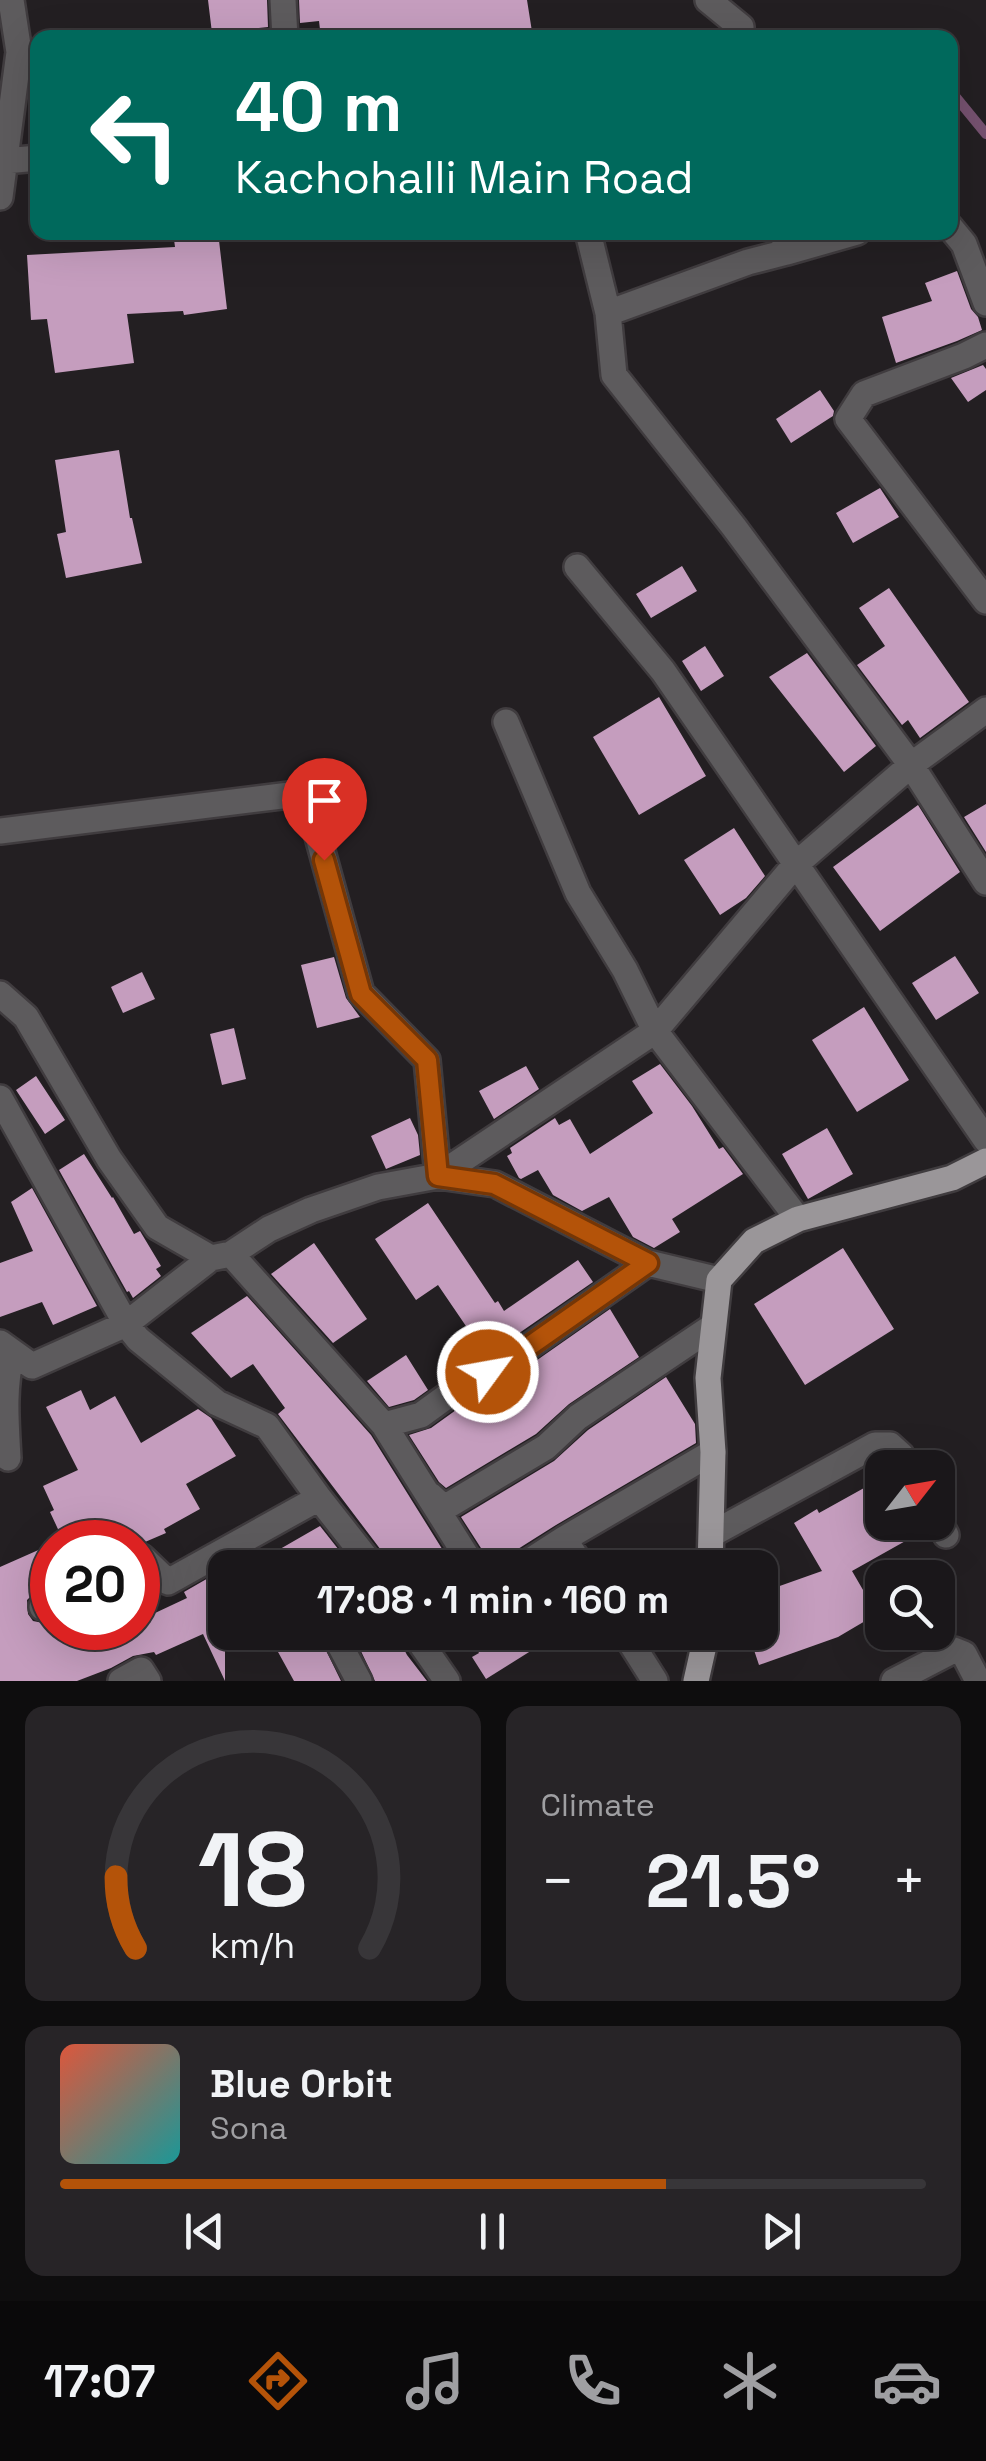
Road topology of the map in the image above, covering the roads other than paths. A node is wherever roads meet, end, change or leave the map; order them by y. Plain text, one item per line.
1 (11, 0) edge
2 (283, 0) edge
3 (708, 0) edge
4 (744, 0) edge
5 (285, 30) edge
6 (740, 30) edge
7 (742, 30) edge
8 (30, 159) edge
9 (5, 161) junction
10 (0, 197) edge
11 (958, 237) edge
12 (590, 240) edge
13 (785, 242) edge
14 (986, 303) edge
15 (608, 313) junction
16 (986, 344) edge
17 (577, 567) dead end
18 (986, 601) edge
19 (986, 710) edge
20 (506, 722) dead end
21 (911, 765) junction
22 (0, 831) edge
23 (794, 865) junction
24 (986, 882) edge
25 (0, 994) edge
26 (655, 1031) junction
27 (0, 1098) edge
28 (986, 1140) edge
29 (986, 1161) edge
30 (438, 1176) junction
31 (798, 1219) junction
32 (221, 1256) junction
33 (648, 1263) junction
34 (719, 1280) junction
35 (126, 1324) junction
36 (712, 1327) junction
37 (6, 1348) edge
38 (384, 1425) junction
39 (865, 1450) edge
40 (866, 1450) edge
41 (896, 1450) edge
42 (713, 1452) junction
43 (8, 1458) dead end
44 (430, 1495) junction
45 (319, 1498) junction
46 (712, 1534) junction
47 (564, 1538) junction
48 (360, 1550) edge
49 (463, 1550) edge
50 (546, 1550) edge
51 (572, 1550) edge
52 (711, 1550) edge
53 (160, 1574) edge
54 (343, 1650) edge
55 (425, 1650) edge
56 (635, 1650) edge
57 (703, 1650) edge
58 (121, 1681) edge
59 (148, 1681) edge
60 (359, 1681) edge
61 (447, 1681) edge
62 (655, 1681) edge
63 (696, 1681) edge
64 (894, 1681) edge
65 (978, 1681) edge

1 - 9 street
2 - 5 street
3 - 6 street
4 - 7 street
8 - 9 street
9 - 10 street
11 - 14 street
12 - 15 street
13 - 15 street
15 - 21 street
16 - 18 street
17 - 23 street
19 - 21 street
20 - 26 street
21 - 23 street
21 - 24 street
22 - 30 street
23 - 26 street
23 - 28 street
25 - 32 street
26 - 30 street
26 - 31 street
27 - 35 street
29 - 31 main road
30 - 32 street
30 - 33 street
31 - 34 main road
32 - 35 street
32 - 38 street
33 - 34 street
33 - 38 street
34 - 36 main road
35 - 37 street
35 - 45 street
36 - 42 main road
36 - 44 street
37 - 43 street
38 - 44 street
39 - 46 street
40 - 41 street
42 - 46 main road
42 - 47 street
44 - 49 street
45 - 48 street
45 - 53 street
46 - 52 main road
47 - 50 street
47 - 51 street
54 - 60 street
55 - 61 street
56 - 62 street
57 - 63 main road
58 - 59 street
64 - 65 street

